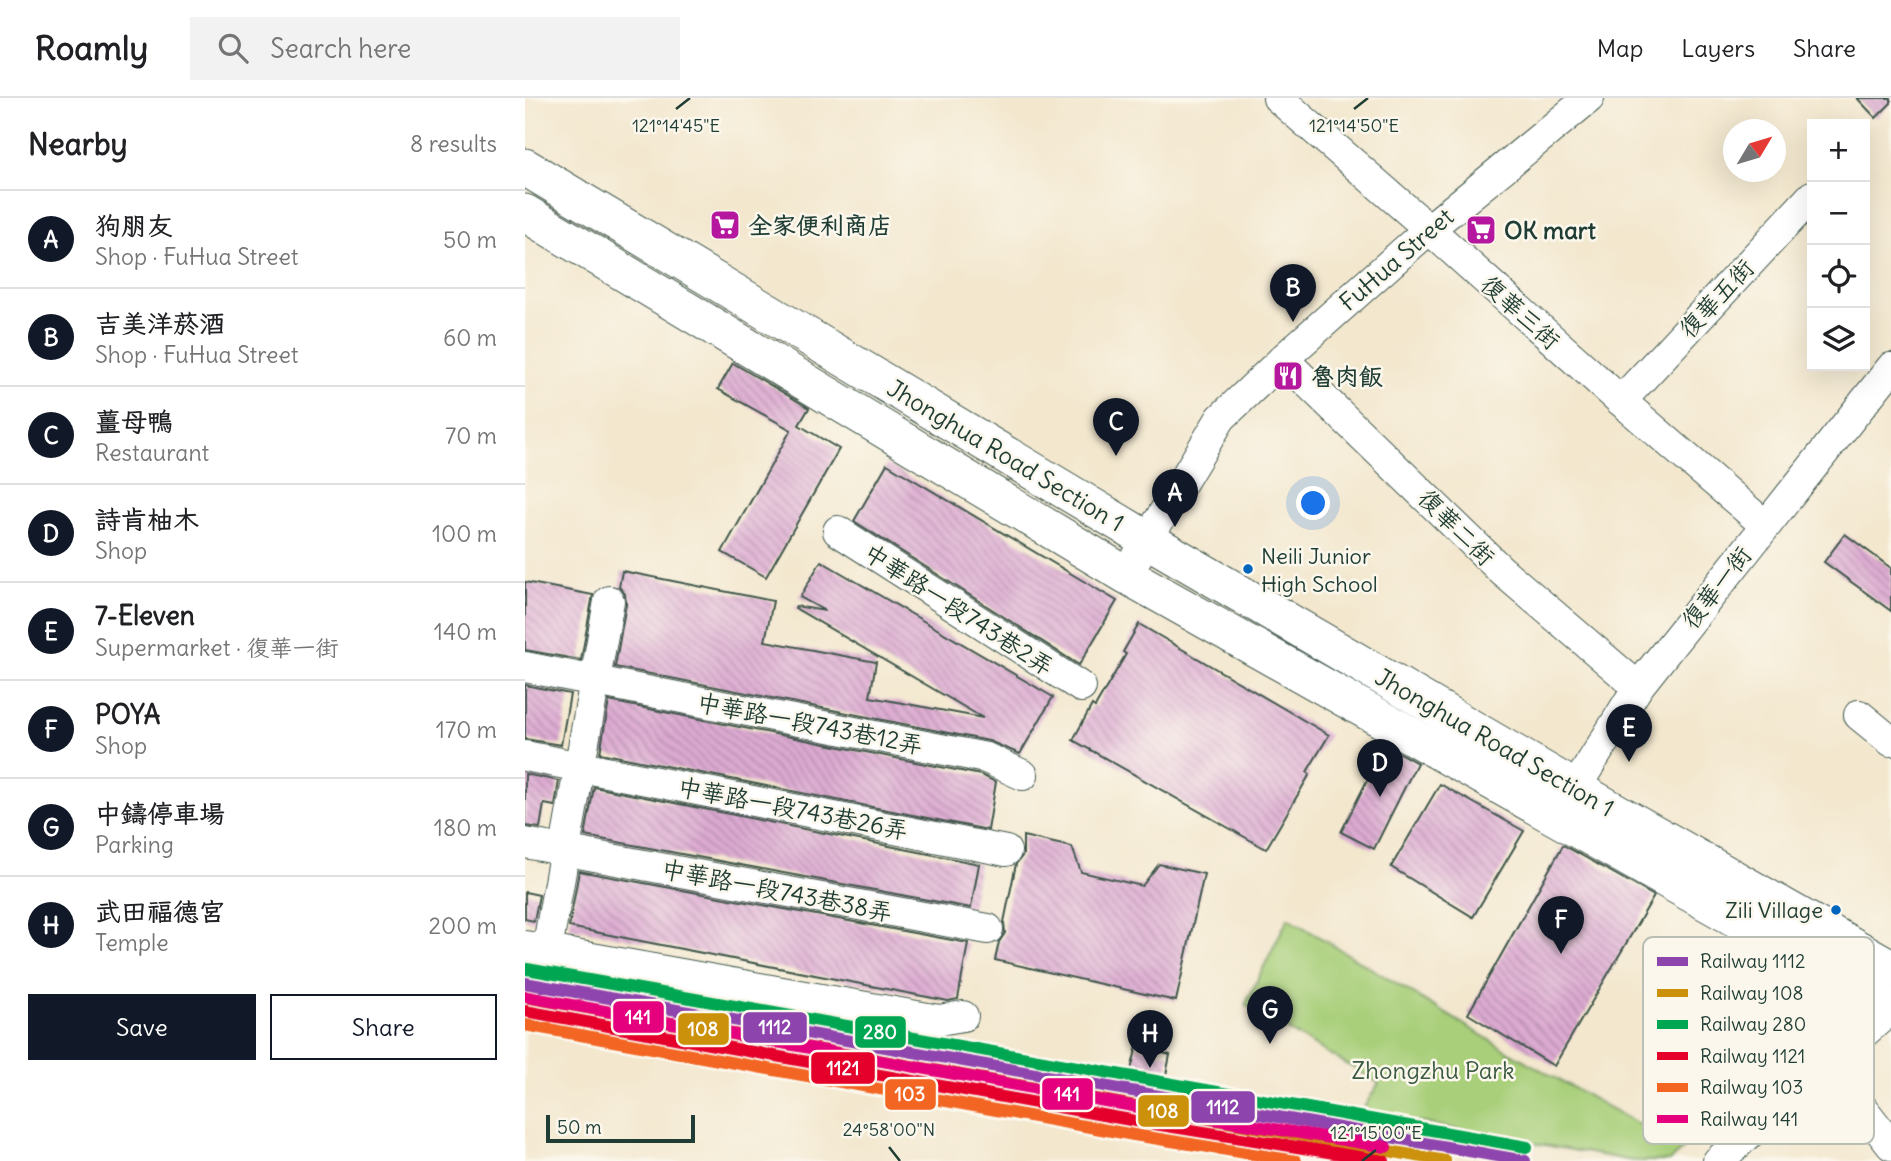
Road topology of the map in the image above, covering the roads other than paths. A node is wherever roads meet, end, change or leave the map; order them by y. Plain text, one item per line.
1 (1277, 98) edge
2 (1589, 98) edge
3 (525, 167) edge
4 (1807, 200) edge
5 (525, 213) edge
6 (1429, 229) junction
7 (1283, 359) junction
8 (1891, 368) edge
9 (1621, 401) junction
10 (1765, 526) junction
11 (838, 531) dead end
12 (1148, 540) junction
13 (1126, 575) junction
14 (609, 601) dead end
15 (525, 667) edge
16 (593, 681) junction
17 (1081, 687) dead end
18 (1638, 687) junction
19 (1859, 715) dead end
20 (1891, 741) edge
21 (525, 756) edge
22 (581, 766) junction
23 (1023, 775) dead end
24 (1566, 803) junction
25 (525, 843) edge
26 (565, 850) junction
27 (1006, 850) dead end
28 (988, 929) dead end
29 (1779, 937) edge
30 (1830, 937) edge
31 (536, 948) edge
32 (1874, 959) edge
33 (1891, 968) edge
34 (1874, 996) edge
35 (1891, 1007) edge
36 (963, 1016) dead end
37 (1874, 1022) edge
38 (1874, 1123) edge
39 (1737, 1144) edge
40 (1891, 1145) edge
41 (1718, 1161) edge

1 - 6 street, 復華三街
2 - 6 street, FuHua Street
3 - 12 main road, Jhonghua Road Section 1
4 - 9 street, 復華五街
5 - 13 main road, Jhonghua Road Section 1
6 - 7 street, FuHua Street
6 - 9 street, 復華三街
7 - 12 street, FuHua Street
7 - 18 street, 復華二街
8 - 10 street, 復華一街
9 - 10 street, 復華三街
10 - 18 street, 復華一街
11 - 17 street, 中華路一段743巷2弄
12 - 13 street, FuHua Street
12 - 24 main road, Jhonghua Road Section 1
13 - 24 main road, Jhonghua Road Section 1
14 - 16 street
15 - 16 street, 中華路一段743巷12弄
16 - 22 street
16 - 23 street, 中華路一段743巷12弄
18 - 24 street, 復華一街
19 - 20 street
21 - 22 street, 中華路一段743巷26弄
22 - 26 street
22 - 27 street, 中華路一段743巷26弄
24 - 29 main road, Jhonghua Road Section 1
24 - 30 main road, Jhonghua Road Section 1
25 - 26 street, 中華路一段743巷38弄
26 - 28 street, 中華路一段743巷38弄
26 - 31 street
31 - 36 street
32 - 33 main road, Jhonghua Road Section 1
34 - 35 main road, Jhonghua Road Section 1
35 - 37 street
38 - 40 street
39 - 41 street

